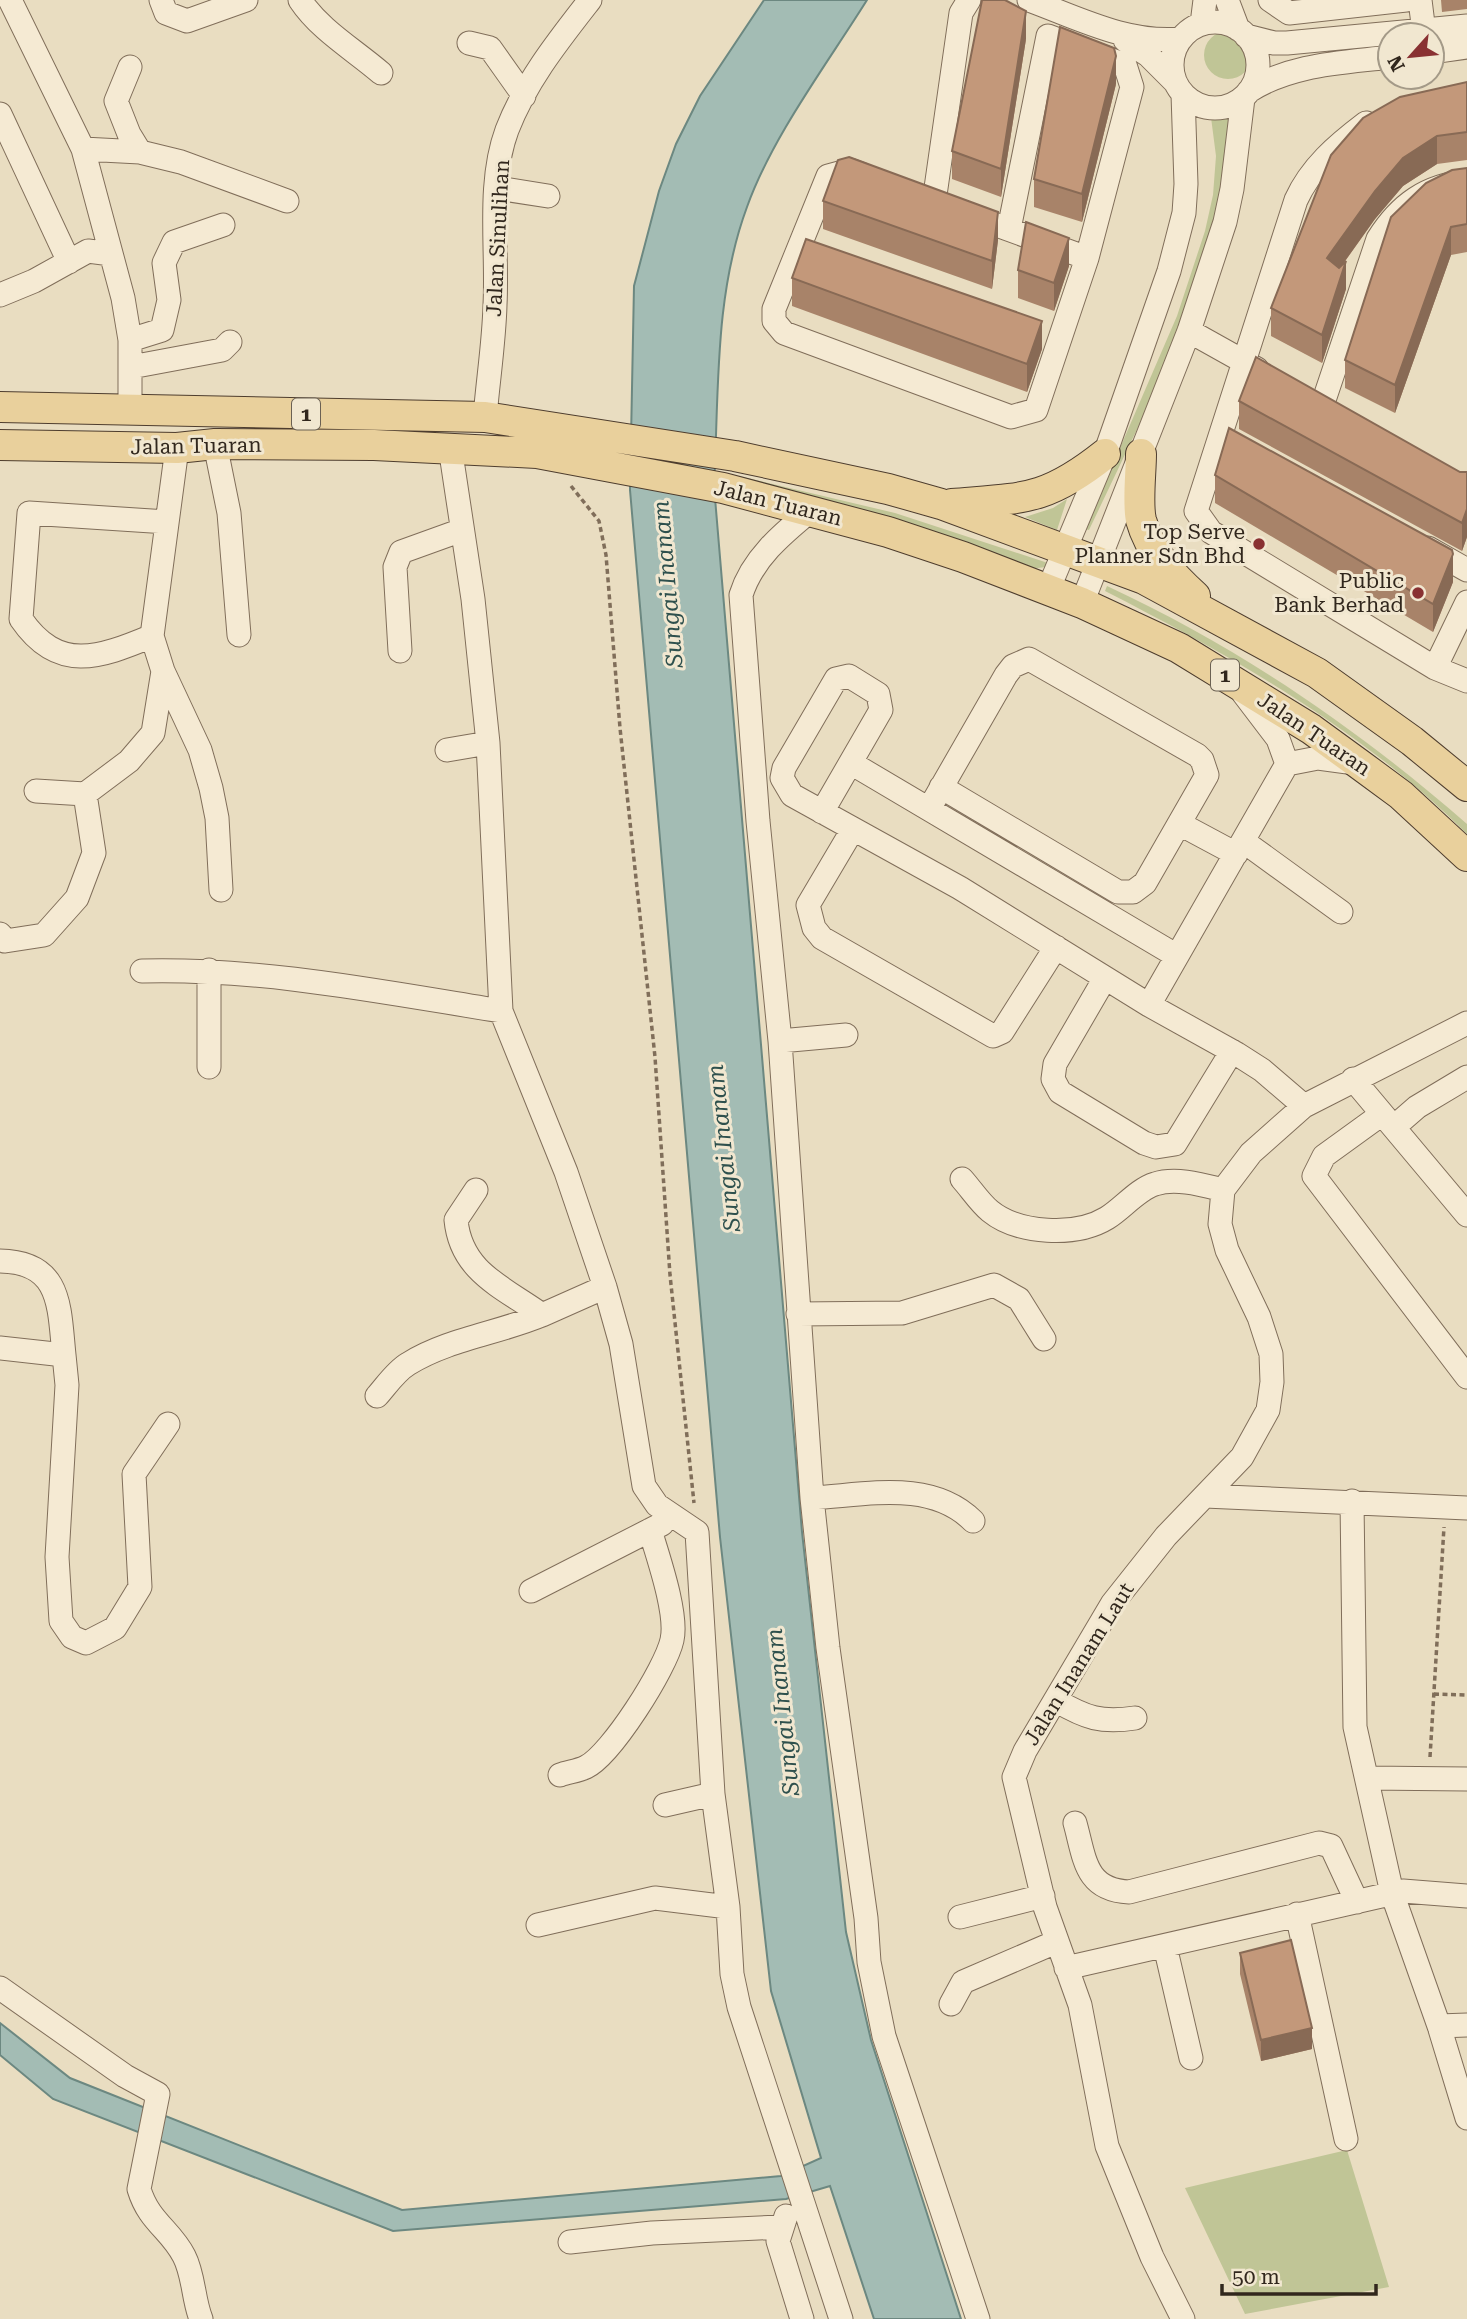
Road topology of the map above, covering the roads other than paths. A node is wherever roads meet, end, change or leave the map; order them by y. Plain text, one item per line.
1 (10, 0) edge
2 (162, 0) edge
3 (246, 0) edge
4 (300, 0) edge
5 (590, 0) edge
6 (969, 0) edge
7 (1029, 0) edge
8 (1205, 0) edge
9 (1227, 0) edge
10 (1270, 0) edge
11 (1406, 0) edge
12 (1420, 0) edge
13 (1083, 10) edge
14 (1424, 21) edge
15 (1202, 24) junction
16 (1467, 26) edge
17 (1242, 33) junction
18 (1121, 35) junction
19 (1446, 35) edge
20 (1181, 39) junction
21 (1376, 42) edge
22 (469, 43) dead end
23 (1446, 44) edge
24 (1467, 47) edge
25 (1376, 59) edge
26 (130, 66) dead end
27 (381, 73) dead end
28 (1179, 88) junction
29 (1246, 95) junction
30 (524, 96) junction
31 (1390, 112) edge
32 (0, 114) edge
33 (83, 149) junction
34 (140, 152) junction
35 (1467, 181) edge
36 (886, 184) edge
37 (497, 188) junction
38 (910, 193) edge
39 (548, 196) dead end
40 (287, 201) dead end
41 (934, 202) junction
42 (223, 225) dead end
43 (1009, 229) junction
44 (798, 249) junction
45 (111, 254) junction
46 (824, 258) edge
47 (1087, 258) junction
48 (69, 262) junction
49 (0, 295) edge
50 (1033, 331) edge
51 (1189, 331) junction
52 (130, 340) junction
53 (1059, 340) junction
54 (230, 342) dead end
55 (1246, 363) junction
56 (131, 368) junction
57 (1279, 382) edge
58 (1300, 394) edge
59 (1322, 406) junction
60 (0, 407) edge
61 (130, 408) junction
62 (485, 417) junction
63 (1345, 419) edge
64 (1219, 434) junction
65 (215, 444) junction
66 (0, 445) edge
67 (450, 447) junction
68 (1243, 447) edge
69 (177, 448) junction
70 (1105, 454) junction
71 (1141, 454) junction
72 (941, 505) junction
73 (810, 511) junction
74 (167, 522) junction
75 (462, 530) junction
76 (1408, 537) edge
77 (1065, 549) junction
78 (1099, 561) junction
79 (1467, 570) edge
80 (1048, 590) junction
81 (1467, 602) edge
82 (1082, 603) junction
83 (1219, 618) junction
84 (239, 635) dead end
85 (152, 636) junction
86 (400, 651) dead end
87 (1436, 668) junction
88 (163, 671) junction
89 (1232, 679) junction
90 (1467, 681) edge
91 (488, 743) junction
92 (447, 750) dead end
93 (851, 763) junction
94 (1287, 764) junction
95 (1359, 764) junction
96 (1465, 784) edge
97 (941, 787) junction
98 (36, 791) dead end
99 (85, 793) junction
100 (929, 809) junction
101 (822, 812) junction
102 (1180, 824) junction
103 (853, 829) junction
104 (1239, 848) junction
105 (1467, 856) edge
106 (221, 890) dead end
107 (1341, 912) dead end
108 (0, 934) edge
109 (1056, 947) junction
110 (1177, 956) junction
111 (209, 970) junction
112 (142, 971) dead end
113 (1105, 978) junction
114 (1149, 1005) junction
115 (501, 1011) junction
116 (1467, 1012) edge
117 (1457, 1028) edge
118 (846, 1035) dead end
119 (780, 1041) junction
120 (1232, 1051) junction
121 (209, 1067) dead end
122 (1467, 1077) edge
123 (1353, 1079) junction
124 (1304, 1106) junction
125 (1388, 1120) junction
126 (962, 1179) dead end
127 (476, 1190) dead end
128 (1223, 1191) junction
129 (1467, 1215) edge
130 (0, 1261) edge
131 (605, 1287) junction
132 (798, 1314) junction
133 (542, 1315) junction
134 (1044, 1339) dead end
135 (0, 1348) edge
136 (64, 1355) junction
137 (1467, 1377) edge
138 (377, 1395) dead end
139 (168, 1424) dead end
140 (1205, 1496) junction
141 (812, 1498) junction
142 (1352, 1501) junction
143 (1456, 1508) edge
144 (673, 1518) junction
145 (973, 1521) dead end
146 (650, 1530) junction
147 (531, 1591) dead end
148 (1056, 1701) junction
149 (1135, 1718) dead end
150 (560, 1775) dead end
151 (1367, 1779) junction
152 (1467, 1779) edge
153 (713, 1794) junction
154 (665, 1805) dead end
155 (1075, 1824) dead end
156 (1392, 1893) junction
157 (1043, 1896) junction
158 (1467, 1896) edge
159 (1357, 1902) junction
160 (728, 1906) junction
161 (1297, 1914) junction
162 (960, 1917) dead end
163 (538, 1925) dead end
164 (1056, 1942) junction
165 (1165, 1946) junction
166 (1066, 1968) junction
167 (0, 1988) edge
168 (951, 2004) dead end
169 (1467, 2025) edge
170 (1439, 2026) junction
171 (1191, 2058) dead end
172 (1467, 2118) edge
173 (1346, 2140) dead end
174 (801, 2201) junction
175 (781, 2227) junction
176 (569, 2242) dead end
177 (201, 2319) edge
178 (802, 2319) edge
179 (841, 2319) edge
180 (978, 2319) edge
181 (1183, 2319) edge

1 - 33 street
2 - 3 street
4 - 27 street
5 - 30 street, Jalan Sinulihan
6 - 41 street
7 - 13 street
8 - 15 street
9 - 17 street
10 - 11 street
12 - 14 street
13 - 18 street
15 - 17 street
15 - 20 street
16 - 19 street
17 - 21 street
17 - 29 street
18 - 20 street
18 - 28 street
20 - 28 street
22 - 30 street
23 - 24 street
25 - 29 street
26 - 34 street
28 - 29 street
28 - 70 street
29 - 51 street
30 - 37 street, Jalan Sinulihan
31 - 55 street
32 - 48 street
33 - 34 street
33 - 45 street
34 - 40 street
35 - 59 street
36 - 44 street
37 - 39 street
37 - 62 street, Jalan Sinulihan
38 - 41 street
41 - 43 street
42 - 52 street
43 - 47 street
43 - 47 street
44 - 46 street
44 - 53 street
45 - 48 street
45 - 52 street
47 - 53 street
48 - 49 street
50 - 53 street
51 - 55 street
51 - 71 street
52 - 56 street
54 - 56 street
55 - 57 street
55 - 64 street
56 - 61 street
58 - 59 street
59 - 63 street
60 - 61 main road, Jalan Tuaran / 1
61 - 62 main road, Jalan Tuaran / 1
62 - 72 main road, Jalan Tuaran / 1
64 - 68 street
64 - 87 street
65 - 67 main road, Jalan Tuaran / 1
65 - 69 main road, Jalan Tuaran / 1
65 - 84 street
66 - 69 main road, Jalan Tuaran / 1
67 - 73 main road, Jalan Tuaran / 1
67 - 75 street
69 - 74 street
70 - 72 main road
70 - 77 street
71 - 78 street
71 - 83 main road
72 - 77 main road, Jalan Tuaran / 1
73 - 80 main road, Jalan Tuaran / 1
73 - 119 street
74 - 85 street
74 - 85 street
75 - 86 street
75 - 91 street
76 - 79 street
77 - 78 main road, Jalan Tuaran / 1
77 - 80 street
78 - 82 street
78 - 83 main road, Jalan Tuaran / 1
80 - 82 main road, Jalan Tuaran / 1
81 - 87 street
82 - 89 main road, Jalan Tuaran / 1
83 - 96 main road, Jalan Tuaran / 1
85 - 88 street
87 - 90 street
88 - 99 street
88 - 106 street
89 - 94 street
89 - 95 main road, Jalan Tuaran / 1
91 - 92 street
91 - 115 street
93 - 100 street
93 - 101 street
93 - 101 street
94 - 95 street
94 - 104 street
95 - 105 main road, Jalan Tuaran / 1
97 - 100 street
97 - 102 street
97 - 102 street
98 - 99 street
99 - 108 street
100 - 110 street
101 - 103 street
102 - 104 street
103 - 109 street
103 - 109 street
104 - 107 street
104 - 110 street
109 - 113 street
110 - 114 street
111 - 112 street
111 - 115 street
111 - 121 street
113 - 114 street
113 - 120 street
114 - 120 street
115 - 131 street
116 - 117 street
117 - 123 street
118 - 119 street
119 - 132 street
120 - 124 street
122 - 125 street
123 - 124 street
123 - 125 street
124 - 128 street
125 - 129 street
125 - 137 street
126 - 128 street
127 - 133 street
128 - 140 street, Jalan Inanam Laut
130 - 136 street
131 - 133 street
131 - 144 street
132 - 134 street
132 - 141 street
133 - 138 street
135 - 136 street
136 - 139 street
140 - 142 street
140 - 148 street, Jalan Inanam Laut
141 - 145 street
141 - 180 street
142 - 143 street
142 - 151 street
144 - 146 street
144 - 153 street
146 - 147 street
146 - 150 street
148 - 149 street
148 - 157 street, Jalan Inanam Laut
151 - 152 street
151 - 156 street
153 - 154 street
153 - 160 street
155 - 159 street
156 - 158 street
156 - 159 street
156 - 170 street
157 - 162 street
157 - 164 street, Jalan Inanam Laut
159 - 161 street
160 - 163 street
160 - 174 street
161 - 165 street
161 - 173 street
164 - 166 street, Jalan Inanam Laut
164 - 168 street
165 - 166 street
165 - 171 street
166 - 181 street, Jalan Inanam Laut
167 - 177 street
169 - 170 street
170 - 172 street
174 - 175 street
174 - 179 street
175 - 176 street
175 - 178 street

